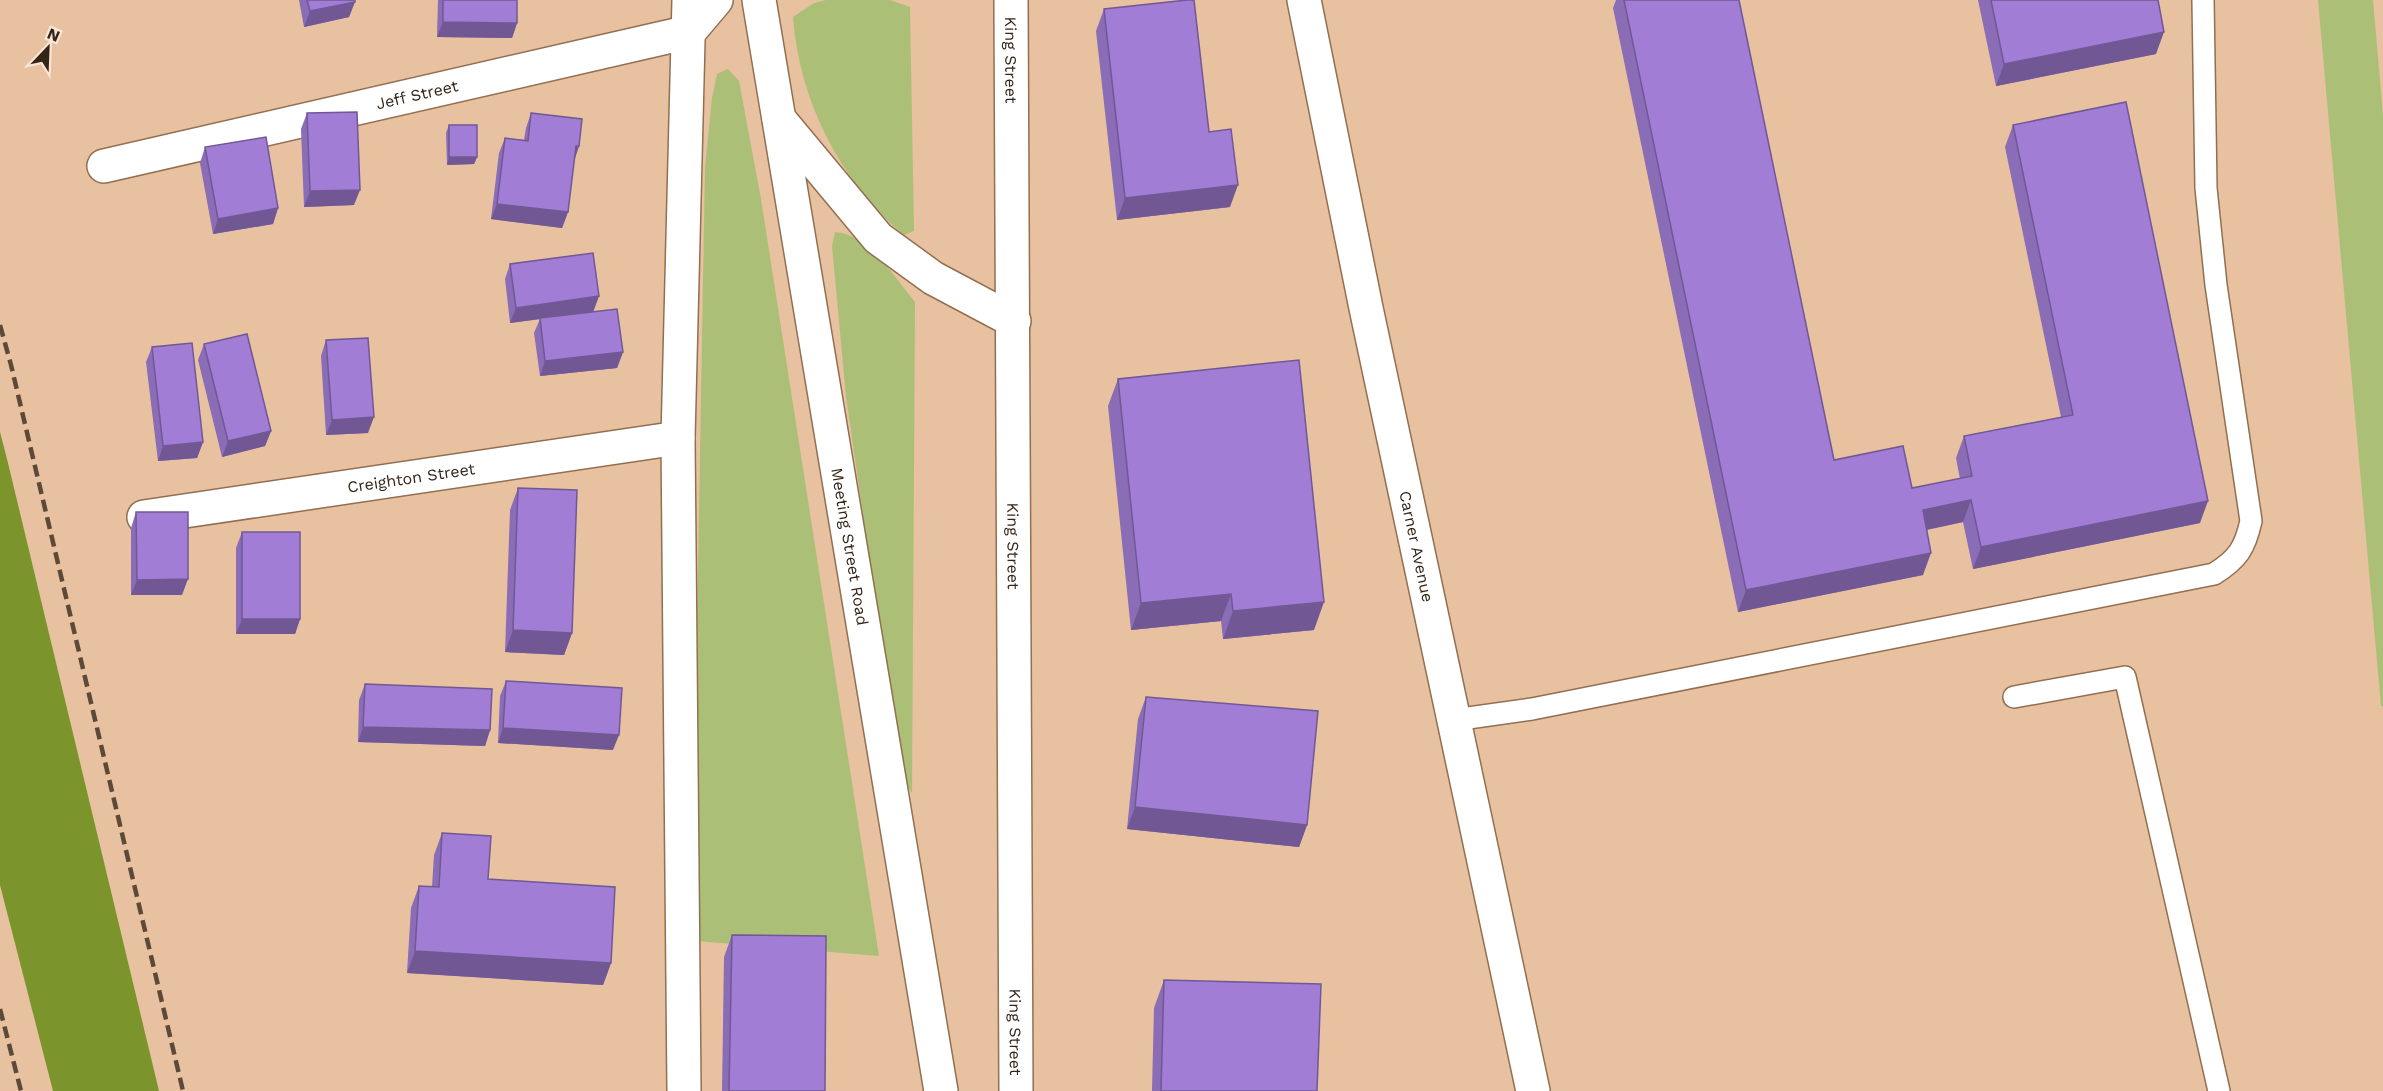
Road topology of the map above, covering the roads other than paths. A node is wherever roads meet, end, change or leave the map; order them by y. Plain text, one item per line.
1 (716, 0) edge
2 (759, 0) edge
3 (1011, 0) edge
4 (1304, 0) edge
5 (2203, 0) edge
6 (689, 16) edge
7 (779, 119) junction
8 (104, 166) dead end
9 (1014, 321) junction
10 (678, 438) junction
11 (144, 517) edge
12 (2014, 697) dead end
13 (1454, 720) junction
14 (2216, 1090) edge
15 (684, 1091) edge
16 (941, 1091) edge
17 (1016, 1091) edge
18 (1533, 1091) edge

1 - 6 street
2 - 7 street, Meeting Street Road
3 - 9 street, King Street
4 - 13 street, Carner Avenue
5 - 13 lane
6 - 8 street, Jeff Street
6 - 10 street
7 - 9 street
7 - 16 street, Meeting Street Road
9 - 17 street, King Street
10 - 11 street, Creighton Street
10 - 15 street
12 - 14 lane
13 - 18 street, Carner Avenue

